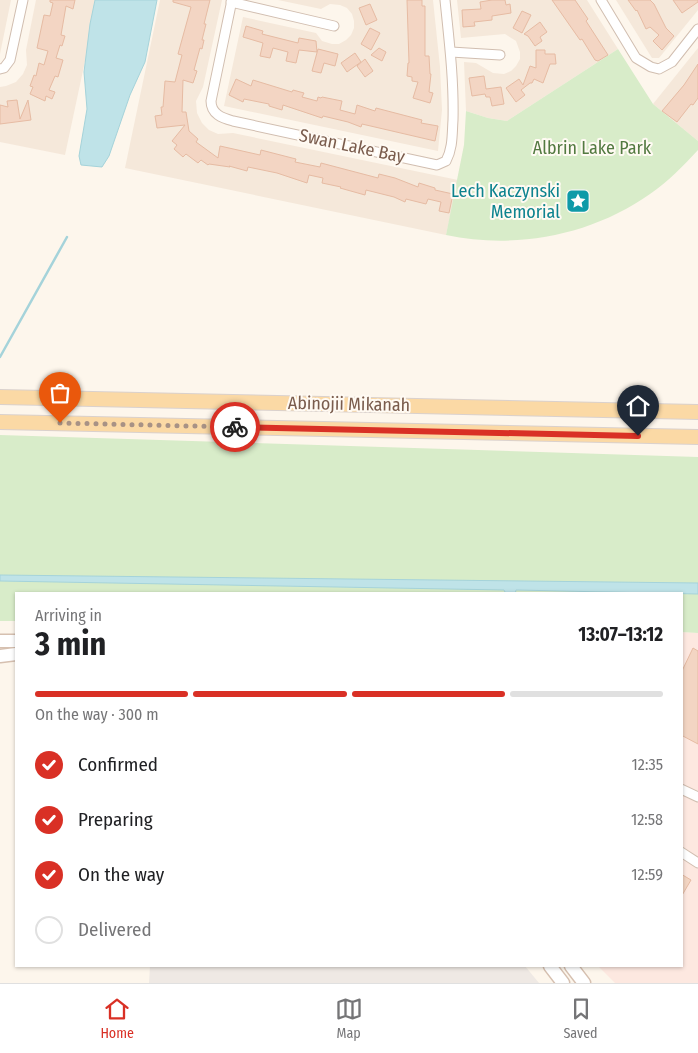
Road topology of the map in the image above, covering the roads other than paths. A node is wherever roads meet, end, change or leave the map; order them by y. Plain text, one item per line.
1 (23, 0) edge
2 (445, 0) edge
3 (601, 0) edge
4 (232, 1) edge
5 (334, 26) dead end
6 (698, 30) edge
7 (451, 52) junction
8 (500, 56) dead end
9 (0, 69) edge
10 (0, 397) edge
11 (698, 412) edge
12 (0, 422) edge
13 (698, 437) edge
14 (0, 641) edge
15 (15, 641) edge
16 (15, 654) edge
17 (0, 656) edge
18 (683, 790) edge
19 (698, 797) edge
20 (683, 853) edge
21 (698, 863) edge
22 (551, 967) edge
23 (572, 967) edge
24 (563, 983) edge
25 (584, 983) edge

1 - 9 street
2 - 7 street, Swan Lake Bay
3 - 6 street
4 - 5 street
4 - 7 street, Swan Lake Bay
7 - 8 street
10 - 11 main road, Abinojii Mikanah
12 - 13 main road, Abinojii Mikanah
14 - 15 street
16 - 17 street
18 - 19 street
20 - 21 street
22 - 24 street
23 - 25 street

